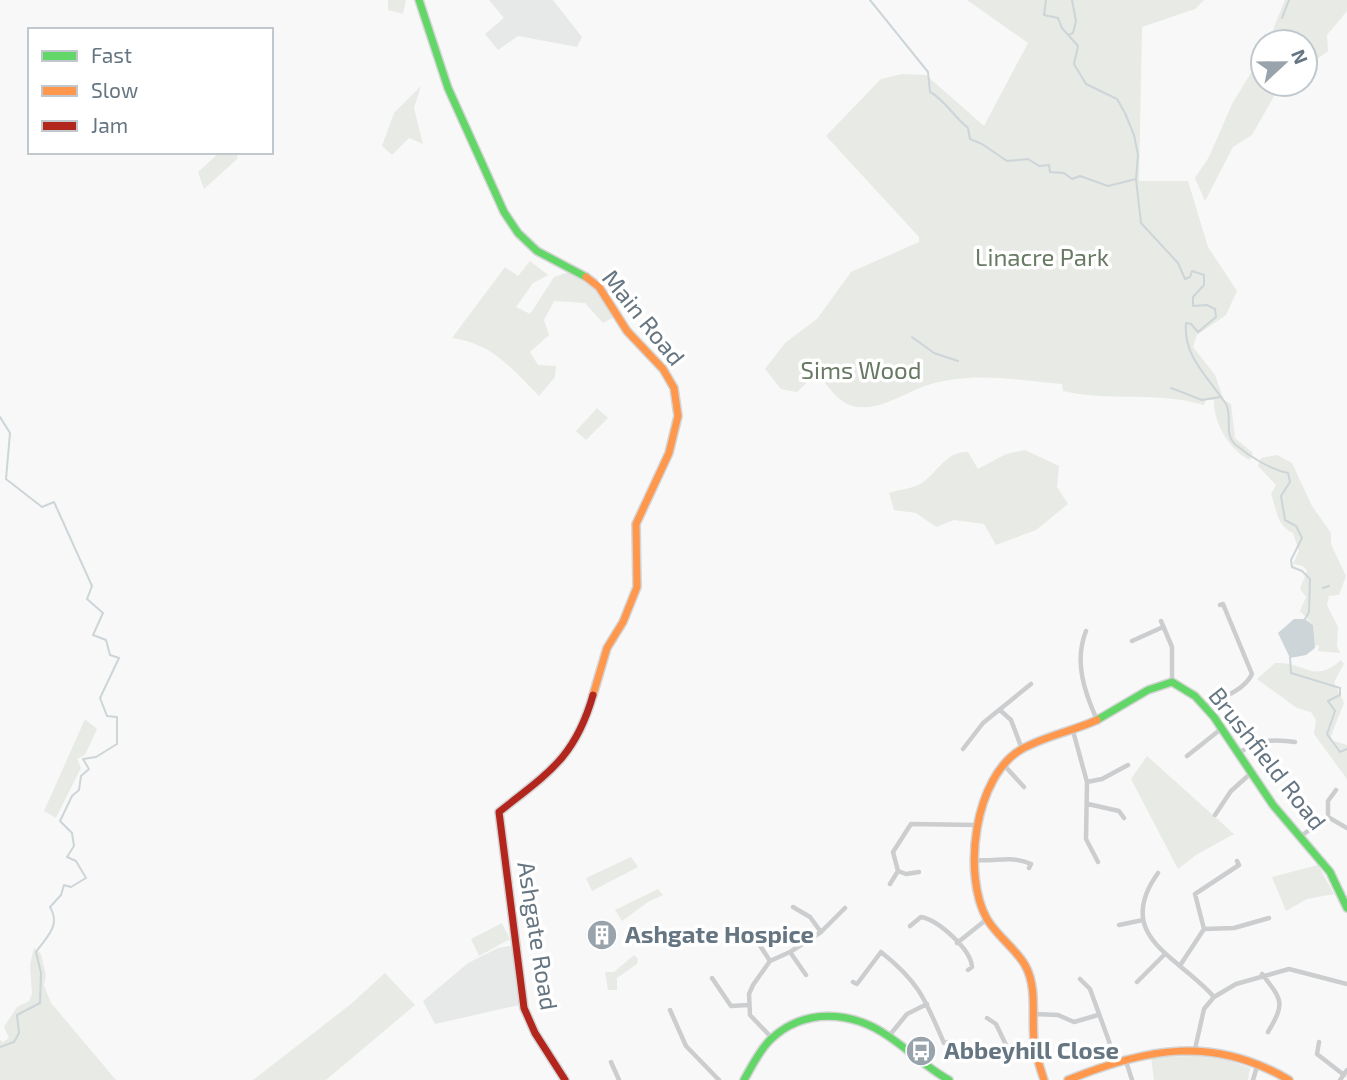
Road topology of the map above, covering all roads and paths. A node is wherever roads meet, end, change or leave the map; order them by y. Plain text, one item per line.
1 (419, 0) edge
2 (1220, 605) dead end
3 (1087, 631) dead end
4 (1132, 641) dead end
5 (1172, 682) junction
6 (1031, 684) dead end
7 (1204, 706) junction
8 (1000, 710) junction
9 (1097, 721) junction
10 (1221, 729) junction
11 (1073, 732) junction
12 (1295, 742) dead end
13 (963, 749) dead end
14 (1022, 749) junction
15 (1237, 754) junction
16 (1187, 756) dead end
17 (1003, 764) junction
18 (1128, 765) dead end
19 (1250, 774) junction
20 (1087, 782) junction
21 (1024, 787) dead end
22 (1336, 790) dead end
23 (516, 797) joint
24 (1088, 804) junction
25 (1215, 815) dead end
26 (1328, 817) junction
27 (1124, 818) dead end
28 (977, 825) junction
29 (1347, 828) edge
30 (1301, 836) junction
31 (975, 860) junction
32 (1237, 861) dead end
33 (1098, 862) dead end
34 (1029, 868) dead end
35 (898, 872) junction
36 (919, 872) dead end
37 (1158, 873) dead end
38 (890, 884) dead end
39 (1347, 906) edge
40 (793, 907) dead end
41 (845, 908) dead end
42 (1269, 918) dead end
43 (987, 919) junction
44 (1143, 920) junction
45 (1119, 925) dead end
46 (910, 926) dead end
47 (1204, 929) junction
48 (821, 932) junction
49 (757, 941) dead end
50 (957, 943) junction
51 (790, 952) junction
52 (1164, 955) junction
53 (770, 961) junction
54 (1181, 964) junction
55 (968, 970) dead end
56 (1262, 974) junction
57 (806, 975) dead end
58 (712, 978) dead end
59 (1080, 979) dead end
60 (853, 982) dead end
61 (1137, 982) dead end
62 (1347, 984) edge
63 (1214, 997) junction
64 (927, 1004) junction
65 (748, 1005) junction
66 (670, 1010) dead end
67 (1035, 1014) junction
68 (1098, 1015) junction
69 (987, 1018) dead end
70 (1268, 1032) dead end
71 (889, 1036) junction
72 (772, 1038) junction
73 (948, 1042) dead end
74 (1319, 1042) dead end
75 (1110, 1044) dead end
76 (1035, 1049) junction
77 (1195, 1049) junction
78 (1124, 1058) junction
79 (611, 1062) dead end
80 (1258, 1063) junction
81 (1344, 1075) edge
82 (565, 1080) edge
83 (618, 1080) edge
84 (719, 1080) edge
85 (744, 1080) edge
86 (949, 1080) edge
87 (1044, 1080) edge
88 (1068, 1080) edge
89 (1132, 1080) edge
90 (1253, 1080) edge
91 (1289, 1080) edge

1 - 23 street, Main Road
2 - 7 street
3 - 9 street
4 - 5 street
5 - 7 street, Brushfield Road
5 - 9 street, Brushfield Road
6 - 8 street
7 - 10 street, Brushfield Road
8 - 13 street
8 - 14 street
9 - 11 street, Brushfield Road
10 - 15 street, Brushfield Road
10 - 16 street
11 - 14 street, Brushfield Road
11 - 20 street
12 - 15 street
14 - 17 street, Brushfield Road
15 - 19 street, Brushfield Road
17 - 21 street
17 - 28 street, Brushfield Road
18 - 20 street
19 - 25 street
19 - 30 street, Brushfield Road
20 - 24 street
22 - 26 street
23 - 82 street, Ashgate Road
24 - 27 street
24 - 33 street
26 - 29 street
26 - 30 street
28 - 31 street, Brushfield Road
28 - 35 street
30 - 39 street, Brushfield Road
31 - 34 street
31 - 43 street, Brushfield Road
32 - 47 street
35 - 36 street
35 - 38 street
37 - 44 street
40 - 48 street
41 - 48 street
42 - 47 street
43 - 50 street
43 - 67 street
44 - 45 street
44 - 52 street
46 - 50 street
47 - 54 street
48 - 51 street
49 - 53 street
50 - 55 street
51 - 53 street
51 - 57 street
52 - 54 street
52 - 61 street
53 - 65 street
54 - 63 street
56 - 62 street
56 - 63 street
56 - 70 street
58 - 65 street
59 - 68 street
60 - 64 street
63 - 77 street
64 - 71 street
64 - 73 street
65 - 72 street
66 - 84 street
67 - 68 street
67 - 76 street
68 - 75 street
69 - 76 street
71 - 72 street
71 - 86 street
72 - 85 street
74 - 81 street
76 - 87 street
77 - 78 street
77 - 80 street
78 - 88 street
78 - 89 street
79 - 83 street
80 - 90 street
80 - 91 street

